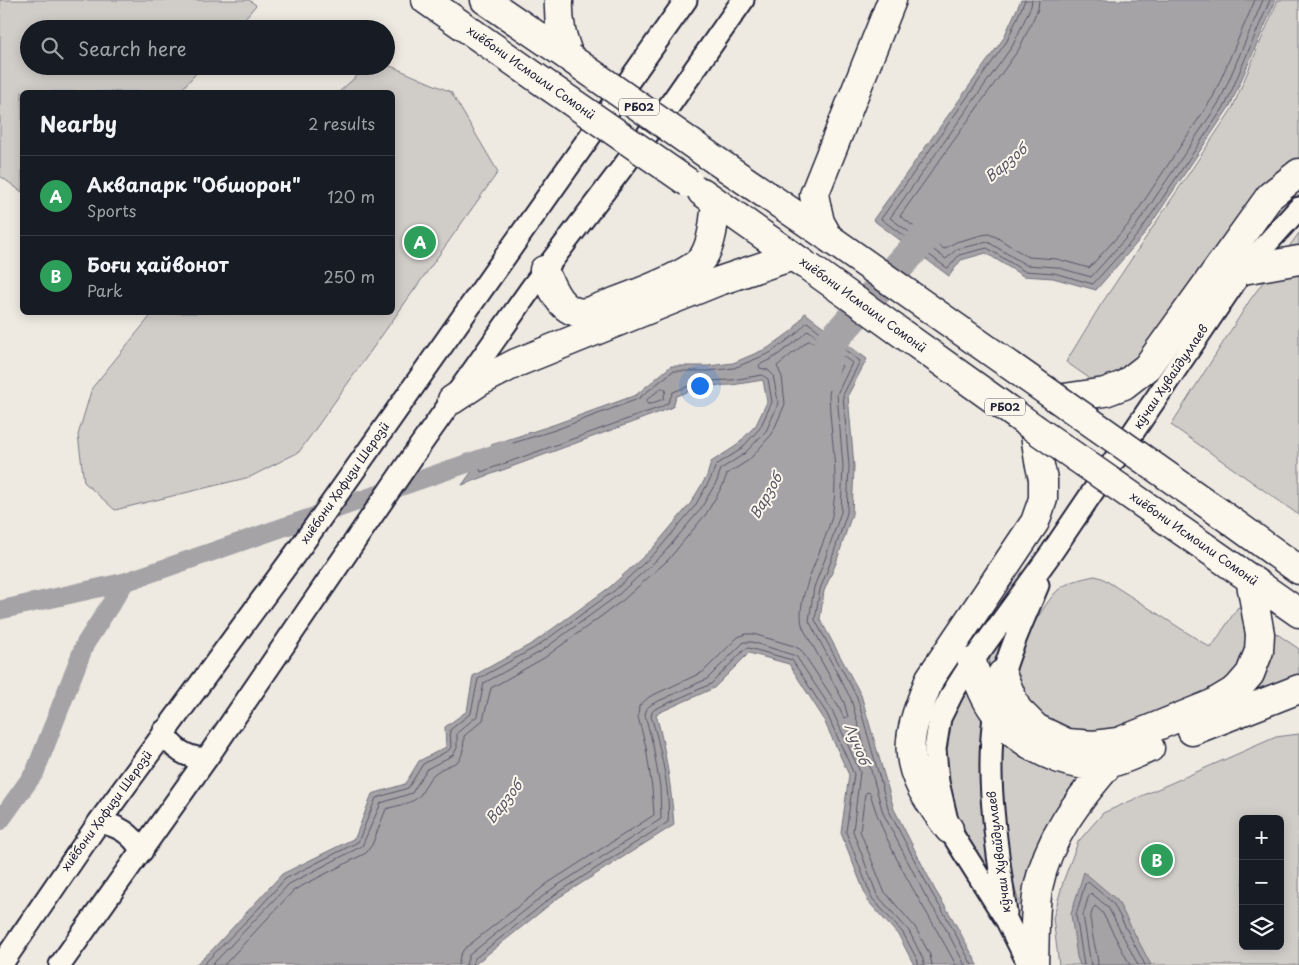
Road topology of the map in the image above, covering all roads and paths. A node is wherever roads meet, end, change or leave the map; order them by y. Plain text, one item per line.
1 (426, 0) edge
2 (485, 0) edge
3 (559, 0) edge
4 (686, 0) edge
5 (743, 0) edge
6 (892, 0) edge
7 (570, 58) junction
8 (1299, 172) edge
9 (814, 195) junction
10 (772, 198) junction
11 (716, 202) junction
12 (1299, 208) edge
13 (829, 238) junction
14 (1299, 260) edge
15 (801, 261) junction
16 (544, 270) junction
17 (1243, 270) junction
18 (1057, 399) junction
19 (452, 400) junction
20 (1034, 428) junction
21 (1261, 543) junction
22 (1299, 547) edge
23 (1052, 552) junction
24 (1299, 570) edge
25 (1250, 578) junction
26 (1299, 613) edge
27 (972, 662) junction
28 (1002, 674) junction
29 (1299, 689) edge
30 (994, 712) junction
31 (164, 731) junction
32 (207, 758) junction
33 (1110, 763) junction
34 (99, 822) junction
35 (949, 829) junction
36 (142, 851) junction
37 (1007, 920) junction
38 (1, 965) edge
39 (60, 965) edge
40 (1029, 965) edge
41 (1034, 965) edge

1 - 11 highway, хиёбони Исмоили Сомонӣ / РБ02, bridge
2 - 7 highway, РБ02
3 - 7 highway
4 - 31 main road, хиёбони Ҳофизи Шерозӣ
5 - 16 main road
6 - 9 highway
7 - 10 highway, РБ02, bridge
8 - 18 highway
9 - 10 highway
9 - 13 highway
10 - 13 highway, РБ02
11 - 15 highway, хиёбони Исмоили Сомонӣ / РБ02
11 - 16 highway
12 - 17 main road, кӯчаи Хувайдуллаев
13 - 18 highway, РБ02, bridge
14 - 17 highway
15 - 19 highway
15 - 20 highway, хиёбони Исмоили Сомонӣ / РБ02, bridge
16 - 19 main road
17 - 23 main road, кӯчаи Хувайдуллаев
18 - 21 highway, РБ02, bridge
19 - 32 main road
20 - 25 highway, хиёбони Исмоили Сомонӣ / РБ02, bridge
20 - 35 highway
21 - 22 highway
21 - 24 highway, РБ02
23 - 27 main road, кӯчаи Хувайдуллаев
23 - 28 main road, кӯчаи Хувайдуллаев
25 - 26 highway, хиёбони Исмоили Сомонӣ / РБ02
25 - 28 highway
27 - 30 highway
27 - 35 main road, кӯчаи Хувайдуллаев
28 - 30 main road, кӯчаи Хувайдуллаев
29 - 33 highway
30 - 33 highway
30 - 37 main road, кӯчаи Хувайдуллаев
31 - 32 main road
31 - 34 main road, хиёбони Ҳофизи Шерозӣ
32 - 36 main road
33 - 41 highway
34 - 36 main road
34 - 38 main road, хиёбони Ҳофизи Шерозӣ
35 - 37 main road, кӯчаи Хувайдуллаев
36 - 39 main road
37 - 40 main road

